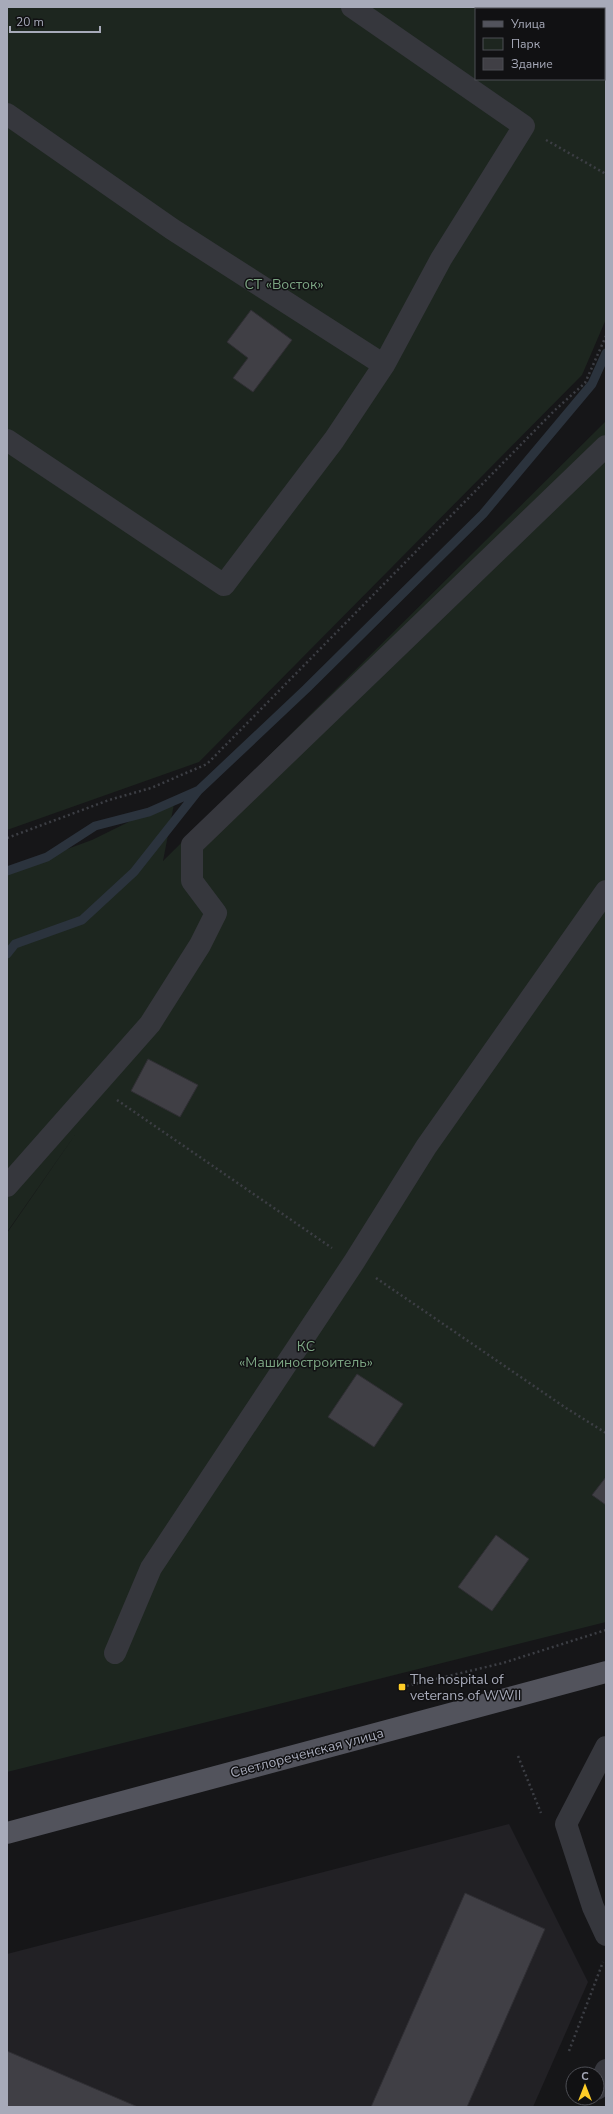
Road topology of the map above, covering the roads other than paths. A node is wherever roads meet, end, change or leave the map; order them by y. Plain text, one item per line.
1 (352, 7) edge
2 (7, 114) edge
3 (384, 365) junction
4 (7, 440) edge
5 (606, 446) edge
6 (606, 891) edge
7 (7, 1186) edge
8 (115, 1654) dead end
9 (606, 1672) edge
10 (606, 1747) edge
11 (7, 1834) edge
12 (606, 1935) edge

1 - 3 street
2 - 3 street
3 - 4 street
5 - 7 street
6 - 8 street
9 - 11 main road, Светлореченская улица
10 - 12 street

